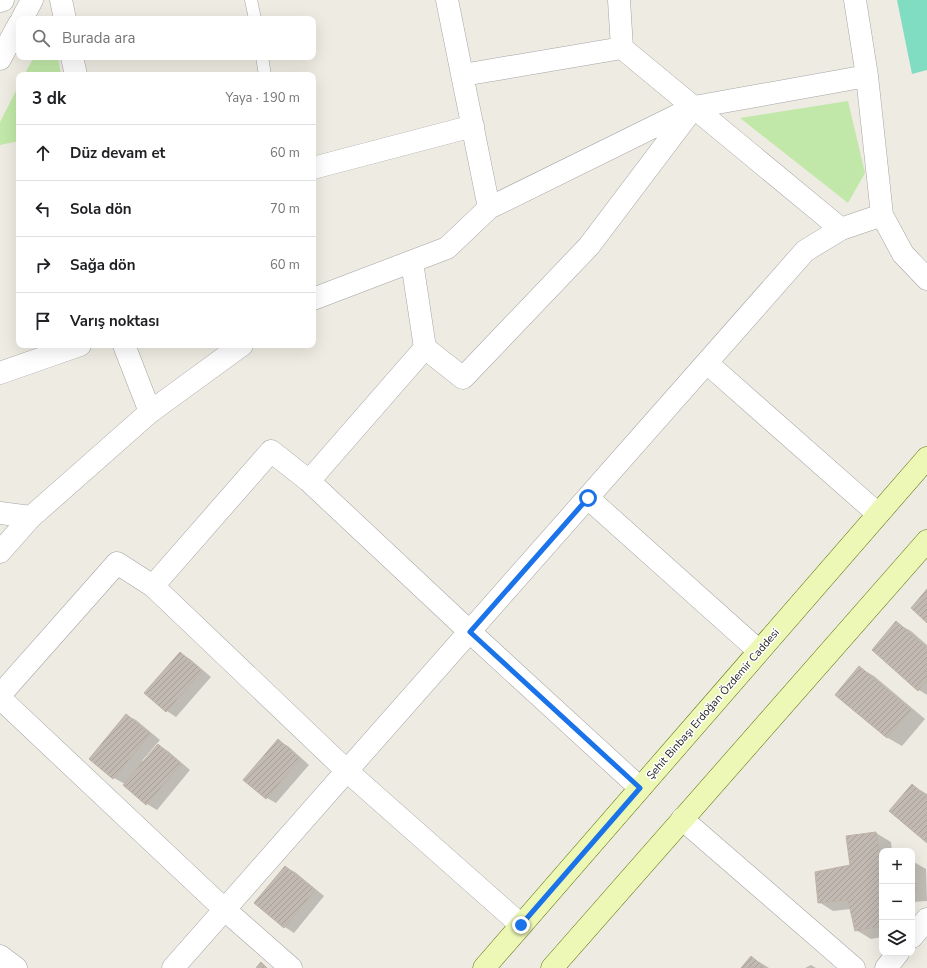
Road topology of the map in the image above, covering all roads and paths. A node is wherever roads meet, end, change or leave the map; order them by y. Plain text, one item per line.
1 (0, 0) edge
2 (3, 0) edge
3 (32, 0) edge
4 (61, 0) edge
5 (251, 0) edge
6 (447, 0) edge
7 (619, 0) edge
8 (855, 0) edge
9 (24, 16) edge
10 (64, 16) edge
11 (254, 16) edge
12 (16, 30) edge
13 (622, 48) junction
14 (0, 59) edge
15 (73, 60) edge
16 (262, 60) edge
17 (75, 72) edge
18 (264, 72) edge
19 (463, 75) junction
20 (867, 76) junction
21 (694, 107) junction
22 (473, 126) junction
23 (316, 167) edge
24 (489, 208) junction
25 (882, 215) junction
26 (841, 228) junction
27 (412, 262) junction
28 (927, 279) edge
29 (316, 298) edge
30 (71, 348) edge
31 (125, 348) edge
32 (238, 348) edge
33 (425, 348) junction
34 (707, 363) junction
35 (0, 373) edge
36 (150, 412) junction
37 (927, 458) edge
38 (309, 481) junction
39 (588, 498) junction
40 (0, 513) edge
41 (878, 514) junction
42 (32, 517) junction
43 (927, 541) edge
44 (0, 552) edge
45 (153, 586) junction
46 (470, 632) junction
47 (759, 651) junction
48 (0, 695) edge
49 (0, 698) edge
50 (347, 771) junction
51 (640, 788) junction
52 (682, 819) junction
53 (224, 909) junction
54 (927, 919) edge
55 (521, 925) junction
56 (915, 933) edge
57 (0, 956) edge
58 (896, 956) edge
59 (16, 968) edge
60 (173, 968) edge
61 (291, 968) edge
62 (484, 968) edge
63 (552, 968) edge
64 (854, 968) edge
65 (886, 968) edge

1 - 2 street
3 - 9 street
4 - 10 street
5 - 11 lane
6 - 19 street
7 - 13 street
8 - 20 street
12 - 14 street
13 - 19 street
13 - 21 street
15 - 17 street
16 - 18 lane
19 - 22 street
20 - 21 street
20 - 25 street
21 - 24 street
21 - 26 street
21 - 33 street
22 - 23 street
22 - 24 street
24 - 27 street
25 - 26 street
25 - 28 street
26 - 34 street
27 - 29 street
27 - 33 street
30 - 35 street
31 - 36 street
32 - 36 street
33 - 38 street
34 - 39 street
34 - 41 street
36 - 42 street
37 - 41 main road, Şehit Binbaşı Erdoğan Özdemir Caddesi
38 - 45 street
38 - 46 street
39 - 46 street
39 - 47 street
40 - 42 street
41 - 47 main road, Şehit Binbaşı Erdoğan Özdemir Caddesi
42 - 44 street
43 - 52 main road
45 - 48 street
45 - 50 street
46 - 50 street
46 - 51 street
47 - 51 main road, Şehit Binbaşı Erdoğan Özdemir Caddesi
49 - 53 street
50 - 53 street
50 - 55 street
51 - 55 main road, Şehit Binbaşı Erdoğan Özdemir Caddesi
52 - 63 main road
52 - 64 street
53 - 60 street
53 - 61 street
54 - 56 street
55 - 62 main road, Şehit Binbaşı Erdoğan Özdemir Caddesi
57 - 59 street
58 - 65 street

